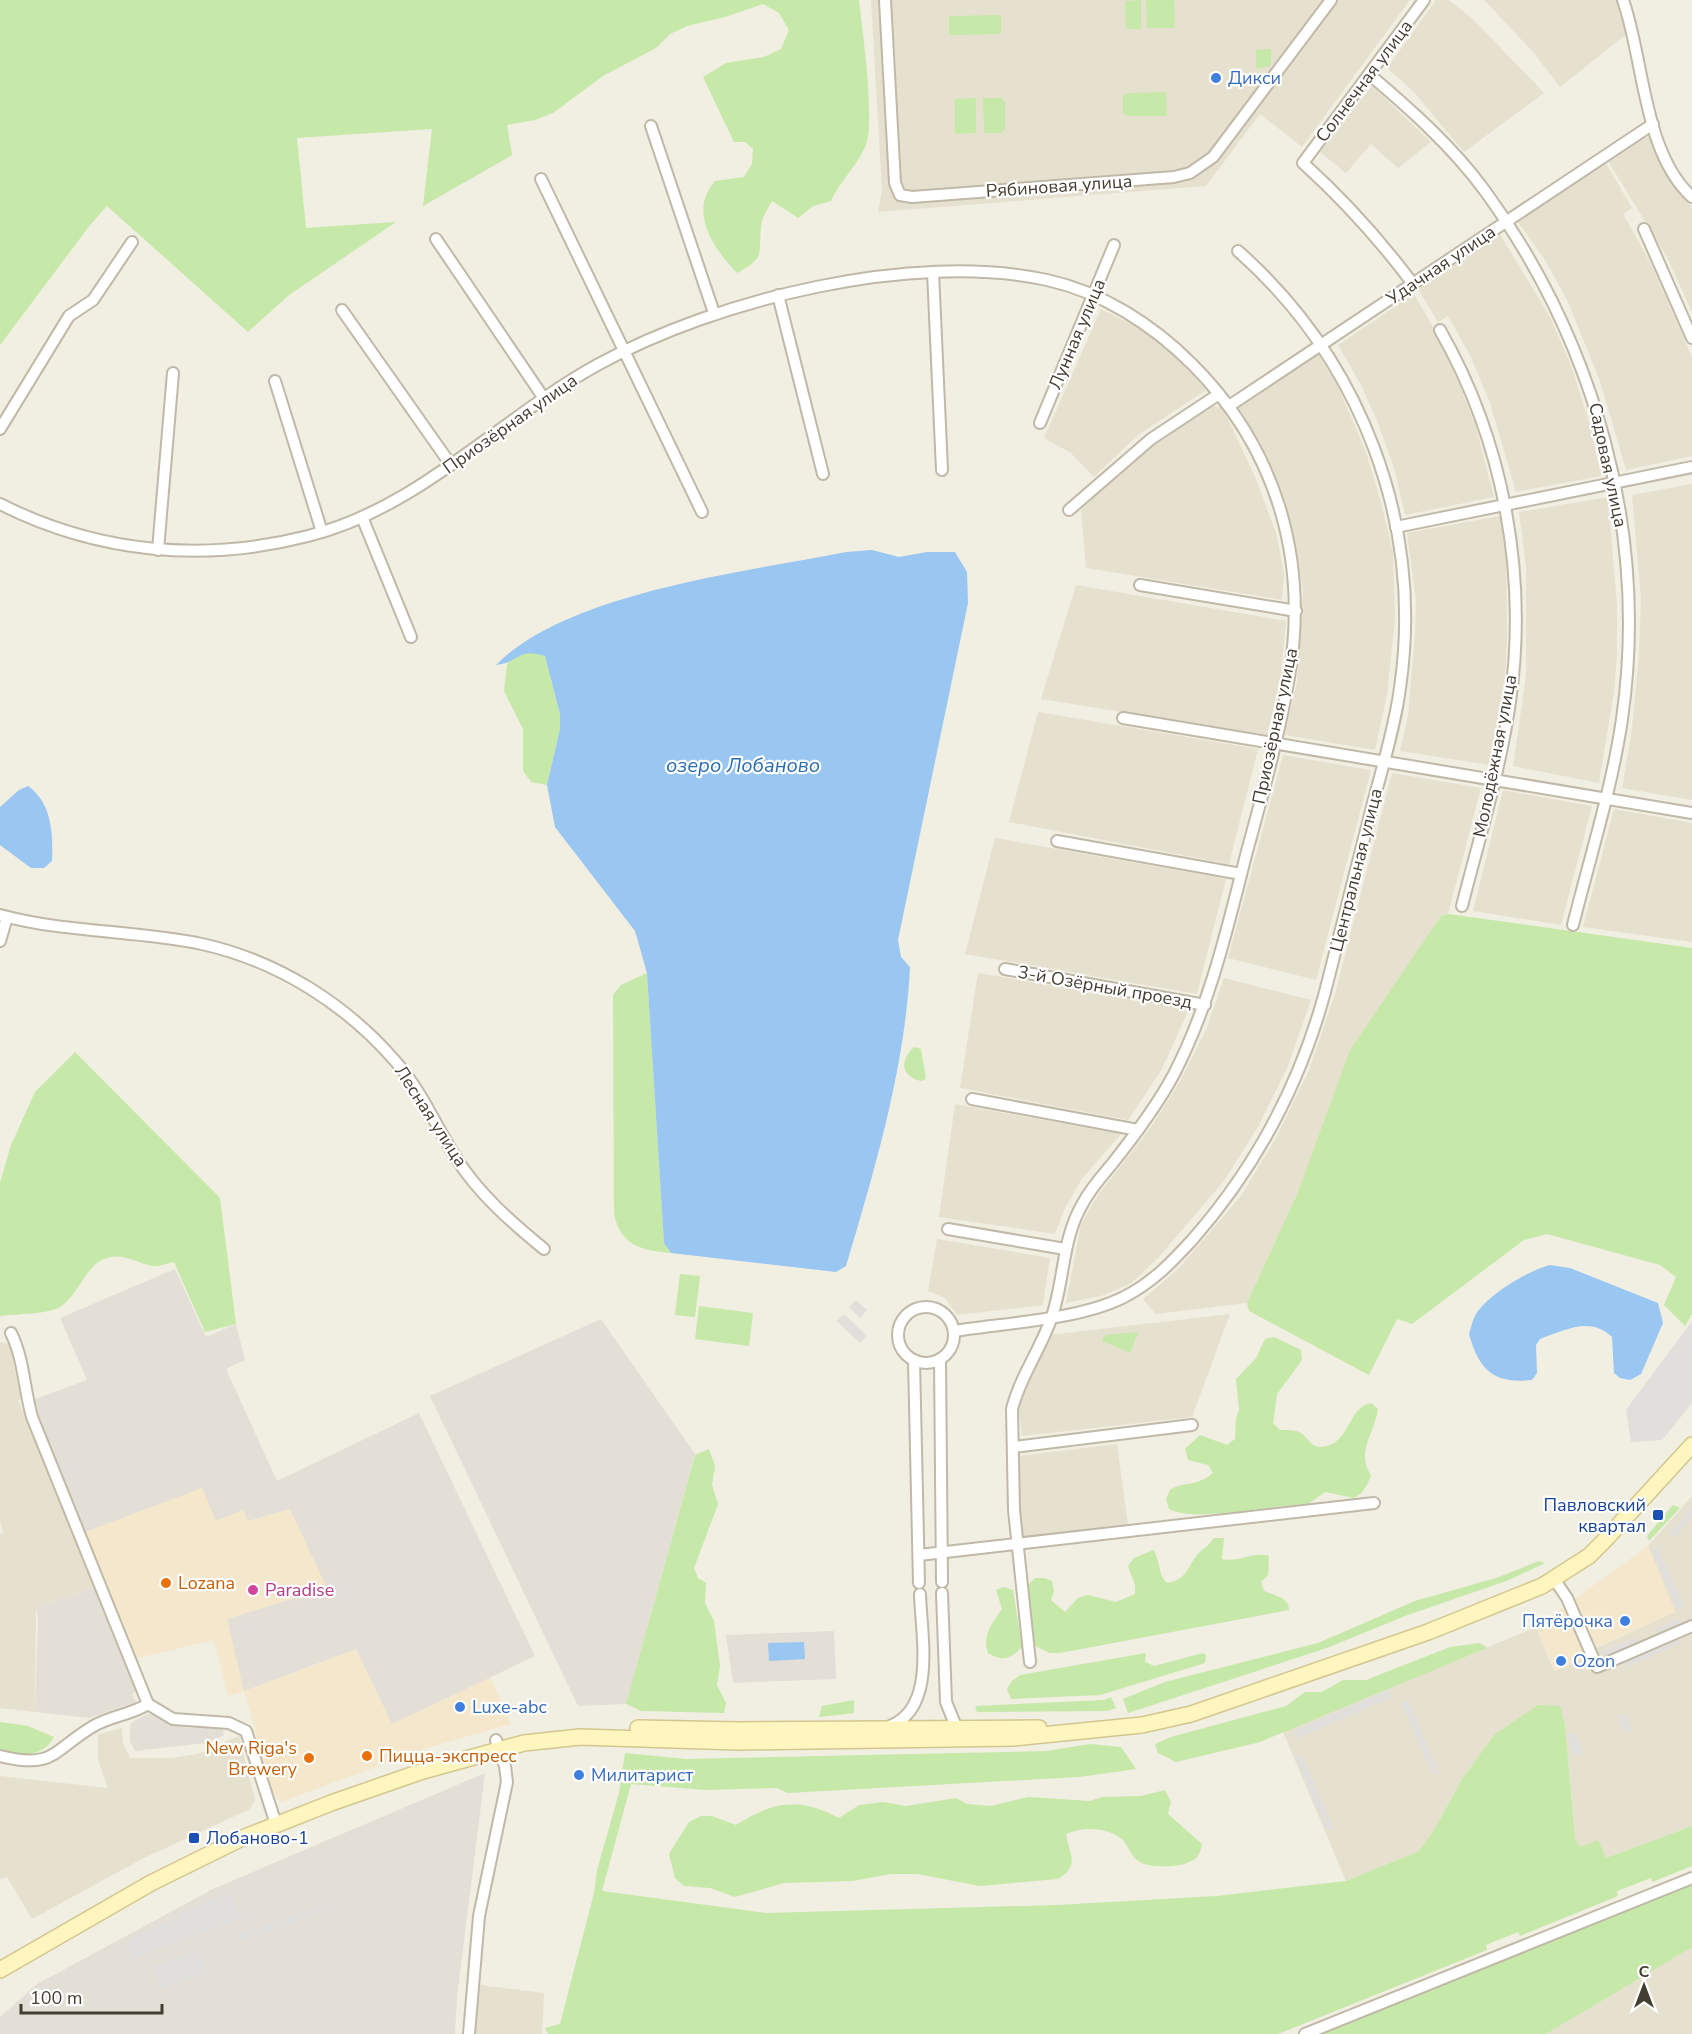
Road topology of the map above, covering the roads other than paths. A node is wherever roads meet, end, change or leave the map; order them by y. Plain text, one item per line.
1 (885, 0) edge
2 (1331, 0) edge
3 (1424, 0) edge
4 (1623, 0) edge
5 (1370, 74) junction
6 (1653, 124) junction
7 (651, 126) dead end
8 (541, 179) dead end
9 (1692, 197) edge
10 (1505, 222) junction
11 (1644, 229) dead end
12 (436, 239) dead end
13 (132, 242) dead end
14 (1114, 245) dead end
15 (1238, 251) dead end
16 (933, 272) junction
17 (1413, 284) junction
18 (778, 295) junction
19 (1094, 295) junction
20 (342, 310) dead end
21 (714, 314) junction
22 (1440, 330) dead end
23 (1692, 338) edge
24 (1323, 345) junction
25 (625, 351) junction
26 (173, 373) dead end
27 (275, 381) dead end
28 (1219, 394) junction
29 (543, 397) junction
30 (1229, 406) junction
31 (1040, 423) dead end
32 (0, 429) edge
33 (451, 465) junction
34 (1692, 467) edge
35 (942, 470) dead end
36 (823, 474) dead end
37 (1616, 482) junction
38 (0, 504) edge
39 (1505, 504) junction
40 (1069, 510) dead end
41 (702, 512) dead end
42 (362, 517) junction
43 (1396, 527) junction
44 (322, 532) junction
45 (158, 550) junction
46 (1140, 585) dead end
47 (1296, 611) junction
48 (411, 638) dead end
49 (1123, 718) dead end
50 (1275, 744) junction
51 (1384, 762) junction
52 (1494, 780) junction
53 (1605, 798) junction
54 (1692, 813) edge
55 (1057, 841) dead end
56 (1241, 874) junction
57 (1462, 906) dead end
58 (3, 916) edge
59 (1573, 925) dead end
60 (0, 941) edge
61 (1005, 969) dead end
62 (1206, 1005) junction
63 (972, 1099) dead end
64 (1138, 1130) junction
65 (948, 1229) dead end
66 (544, 1249) dead end
67 (1065, 1249) junction
68 (1052, 1316) junction
69 (954, 1331) junction
70 (11, 1333) dead end
71 (940, 1359) junction
72 (914, 1360) junction
73 (1192, 1425) dead end
74 (1692, 1444) edge
75 (1014, 1446) junction
76 (1374, 1503) dead end
77 (1017, 1545) junction
78 (941, 1554) junction
79 (919, 1555) junction
80 (1554, 1579) junction
81 (1692, 1626) edge
82 (1030, 1662) dead end
83 (148, 1704) junction
84 (881, 1730) junction
85 (959, 1734) junction
86 (498, 1744) junction
87 (0, 1756) edge
88 (274, 1820) junction
89 (1692, 1878) edge
90 (0, 1959) edge
91 (0, 1970) edge
92 (469, 2034) edge
93 (1305, 2034) edge

1 - 2 street, Рябиновая улица
3 - 5 street, Солнечная улица
4 - 6 street
5 - 10 street, Садовая улица
5 - 17 street, Солнечная улица
6 - 9 street
6 - 10 street, Удачная улица
7 - 21 street
8 - 25 street
10 - 17 street, Удачная улица
10 - 37 street, Садовая улица
11 - 23 street
12 - 29 street
13 - 32 street
14 - 19 street, Лунная улица
15 - 24 street, Центральная улица
16 - 18 street, Приозёрная улица
16 - 19 street, Приозёрная улица
16 - 35 street
17 - 24 street, Удачная улица
18 - 21 street, Приозёрная улица
18 - 36 street
19 - 28 street, Приозёрная улица
19 - 31 street, Лунная улица
20 - 33 street
21 - 25 street, Приозёрная улица
22 - 39 street, Молодёжная улица
24 - 30 street, Удачная улица
24 - 43 street, Центральная улица
25 - 29 street, Приозёрная улица
25 - 41 street
26 - 45 street
27 - 44 street
28 - 30 street, Приозёрная улица
28 - 40 street
29 - 33 street, Приозёрная улица
30 - 47 street, Приозёрная улица
33 - 42 street, Приозёрная улица
34 - 37 street
37 - 39 street
37 - 53 street, Садовая улица
38 - 45 street, Приозёрная улица
39 - 43 street
39 - 52 street, Молодёжная улица
42 - 44 street, Приозёрная улица
42 - 48 street
43 - 51 street, Центральная улица
44 - 45 street, Приозёрная улица
46 - 47 street
47 - 50 street, Приозёрная улица
49 - 50 street
50 - 51 street
50 - 56 street, Приозёрная улица
51 - 52 street
51 - 68 street, Центральная улица
52 - 53 street
52 - 57 street, Молодёжная улица
53 - 54 street
53 - 59 street, Садовая улица
55 - 56 street
56 - 62 street, Приозёрная улица
58 - 60 street
58 - 66 street, Лесная улица
61 - 62 street, 3-й Озёрный проезд
62 - 64 street, Приозёрная улица
63 - 64 street
64 - 67 street, Приозёрная улица
65 - 67 street
67 - 68 street, Приозёрная улица
68 - 69 street, Центральная улица
68 - 75 street, Приозёрная улица
69 - 71 street
69 - 72 street
70 - 83 street
71 - 72 street
71 - 78 street
72 - 79 street
73 - 75 street
74 - 80 main road
75 - 77 street, Приозёрная улица
76 - 77 street
77 - 78 street
77 - 82 street, Приозёрная улица
78 - 79 street
78 - 85 street
79 - 84 street
80 - 81 street
80 - 85 main road
83 - 87 street
83 - 88 street
84 - 85 main road
84 - 86 main road
85 - 86 main road
86 - 88 main road
86 - 92 street
88 - 90 main road
88 - 91 main road
89 - 93 street

